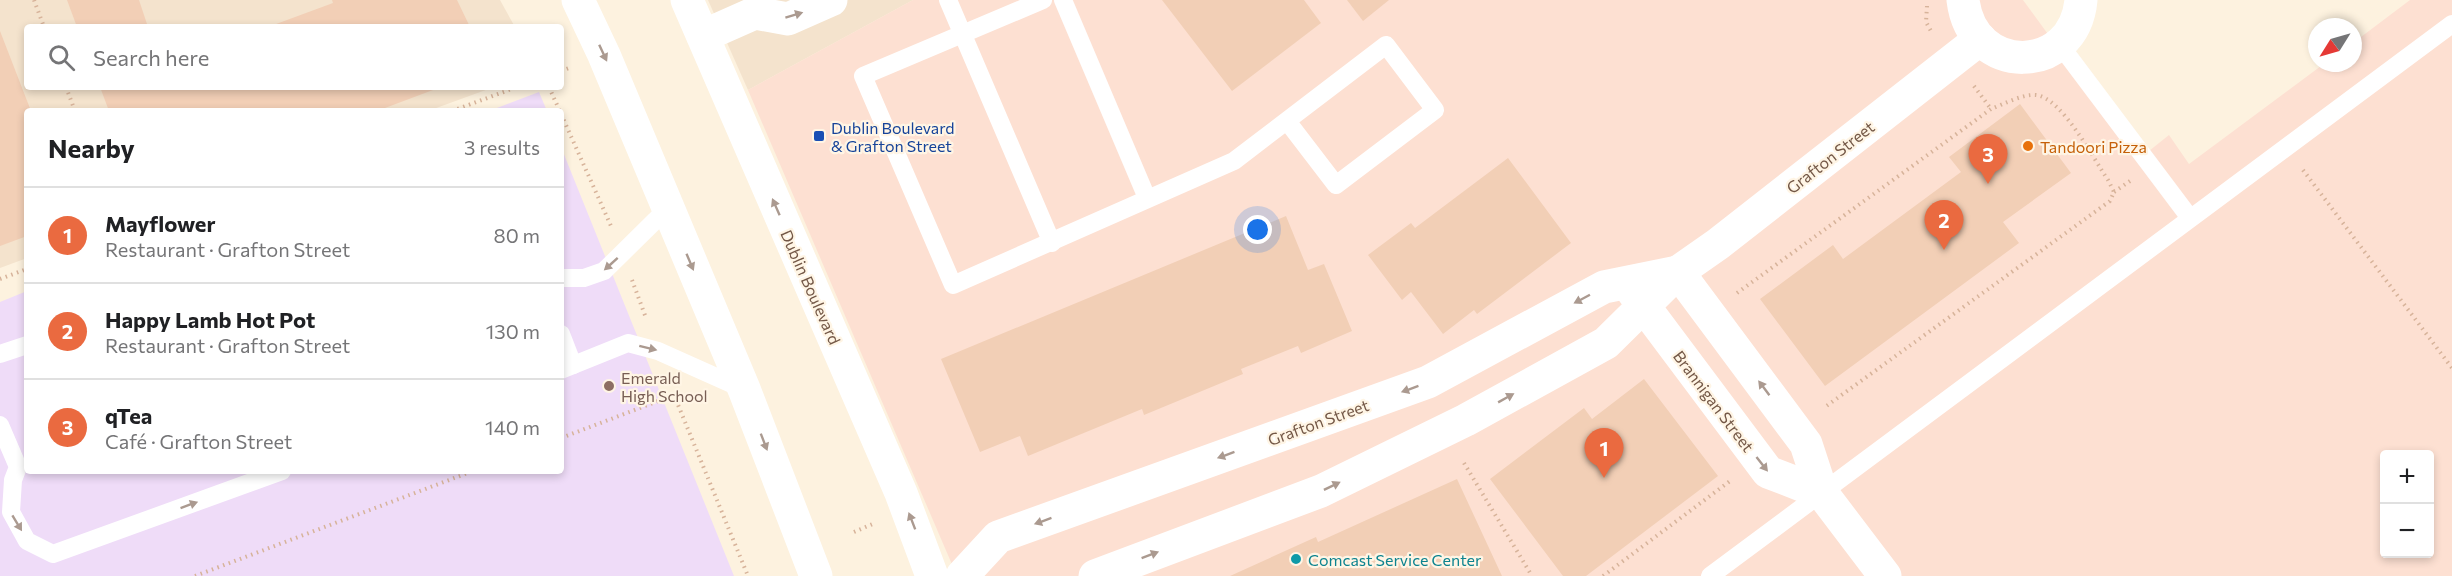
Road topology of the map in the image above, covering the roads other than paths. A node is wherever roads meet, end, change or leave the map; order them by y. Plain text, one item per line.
1 (578, 0) edge
2 (687, 0) edge
3 (831, 0) edge
4 (948, 0) edge
5 (1044, 0) edge
6 (1063, 0) edge
7 (1963, 0) edge
8 (2081, 0) edge
9 (759, 7) edge
10 (2452, 24) edge
11 (963, 34) junction
12 (703, 36) junction
13 (1980, 39) junction
14 (2060, 45) junction
15 (1287, 120) junction
16 (1147, 198) junction
17 (668, 208) junction
18 (2190, 218) junction
19 (1052, 243) junction
20 (1678, 272) junction
21 (564, 278) edge
22 (1635, 295) junction
23 (24, 346) edge
24 (564, 350) edge
25 (0, 354) edge
26 (567, 367) edge
27 (744, 389) junction
28 (0, 425) edge
29 (23, 465) edge
30 (274, 474) edge
31 (1822, 493) junction
32 (816, 576) edge
33 (933, 576) edge
34 (962, 576) edge
35 (1095, 576) edge
36 (1710, 576) edge
37 (1885, 576) edge

1 -> 17 street
2 - 12 street, Dublin Boulevard
9 -> 3 street
4 - 11 lane
5 - 11 lane
6 - 16 lane
7 - 13 street
8 - 14 street
9 - 12 street
10 - 18 lane
11 - 19 lane
11 - 19 lane
33 -> 12 street, Dublin Boulevard
13 - 14 street
13 - 20 street, Grafton Street
14 - 18 lane
15 - 15 lane
15 - 16 lane
16 - 19 lane
17 -> 21 lane
17 -> 27 street
18 - 31 lane
20 - 22 street, Grafton Street
31 -> 20 street
22 -> 31 street, Brannigan Street
22 -> 34 street, Grafton Street
35 -> 22 street
23 - 25 lane
24 - 26 lane
26 -> 27 lane
27 -> 32 street
28 - 29 lane
29 -> 30 lane
31 - 36 lane
31 - 37 street

